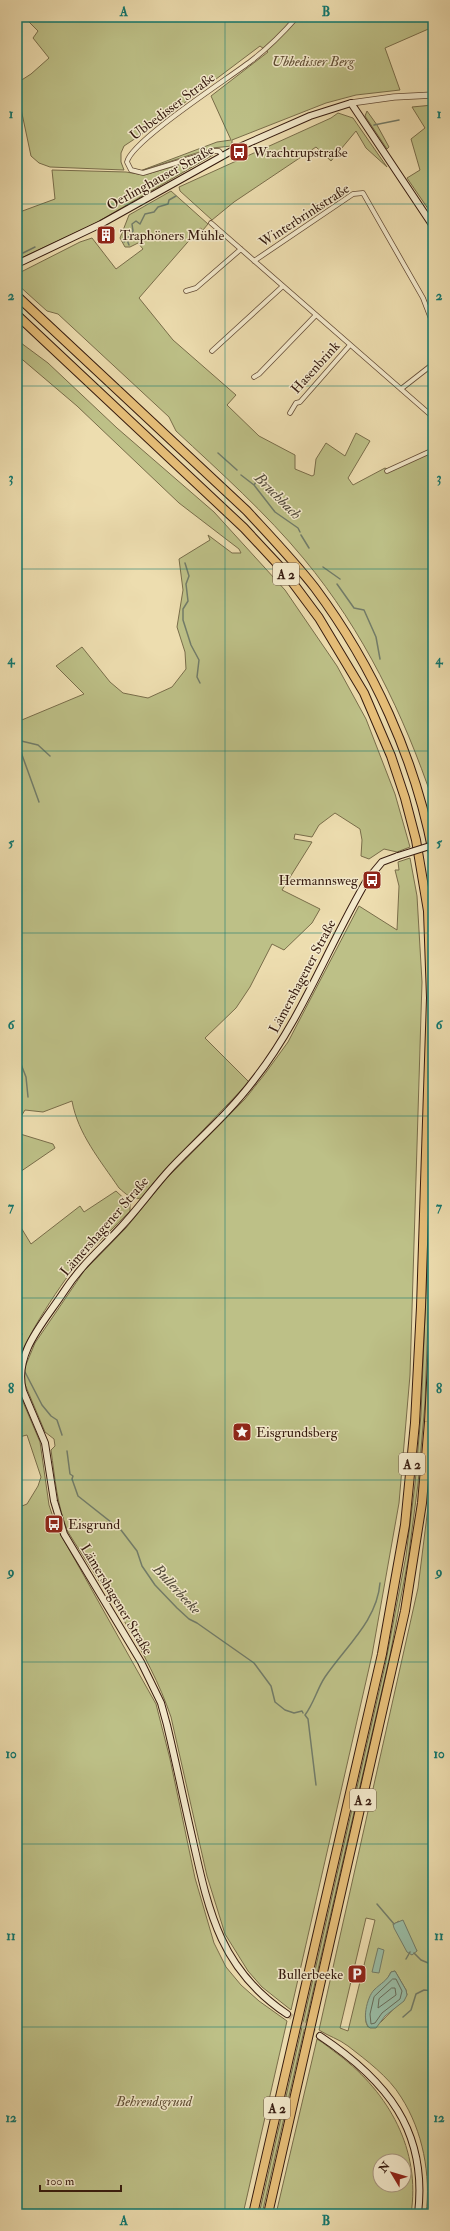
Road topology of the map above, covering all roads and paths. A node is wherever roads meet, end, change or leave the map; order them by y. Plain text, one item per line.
1 (297, 17) edge
2 (433, 95) edge
3 (351, 103) junction
4 (222, 155) junction
5 (211, 223) dead end
6 (433, 226) edge
7 (241, 249) junction
8 (254, 261) junction
9 (17, 264) edge
10 (283, 286) junction
11 (186, 291) dead end
12 (17, 296) edge
13 (316, 315) junction
14 (18, 316) edge
15 (433, 324) edge
16 (350, 344) junction
17 (212, 351) dead end
18 (433, 364) edge
19 (254, 377) dead end
20 (401, 389) junction
21 (290, 413) dead end
22 (433, 417) edge
23 (433, 450) edge
24 (387, 471) dead end
25 (433, 845) edge
26 (433, 853) edge
27 (433, 1344) edge
28 (287, 2014) tunnel mouth
29 (320, 2036) tunnel mouth
30 (253, 2214) edge
31 (268, 2214) edge
32 (418, 2214) edge

1 - 4 street, Ubbedisser Straße
2 - 3 street, Oerlinghauser Straße
3 - 4 main road, Oerlinghauser Straße
3 - 6 main road
4 - 9 main road, Oerlinghauser Straße
5 - 7 street
7 - 8 street
7 - 11 street
8 - 10 street
8 - 15 street, Winterbrinkstraße
10 - 13 street
10 - 17 street
12 - 26 highway, A 2
13 - 16 street
13 - 19 street
14 - 30 highway, A 2
16 - 20 street
16 - 21 street, Hasenbrink
18 - 20 street
20 - 22 street
23 - 24 street
25 - 28 main road, Lämershagener Straße, bridge
27 - 31 highway, A 2
29 - 32 main road

